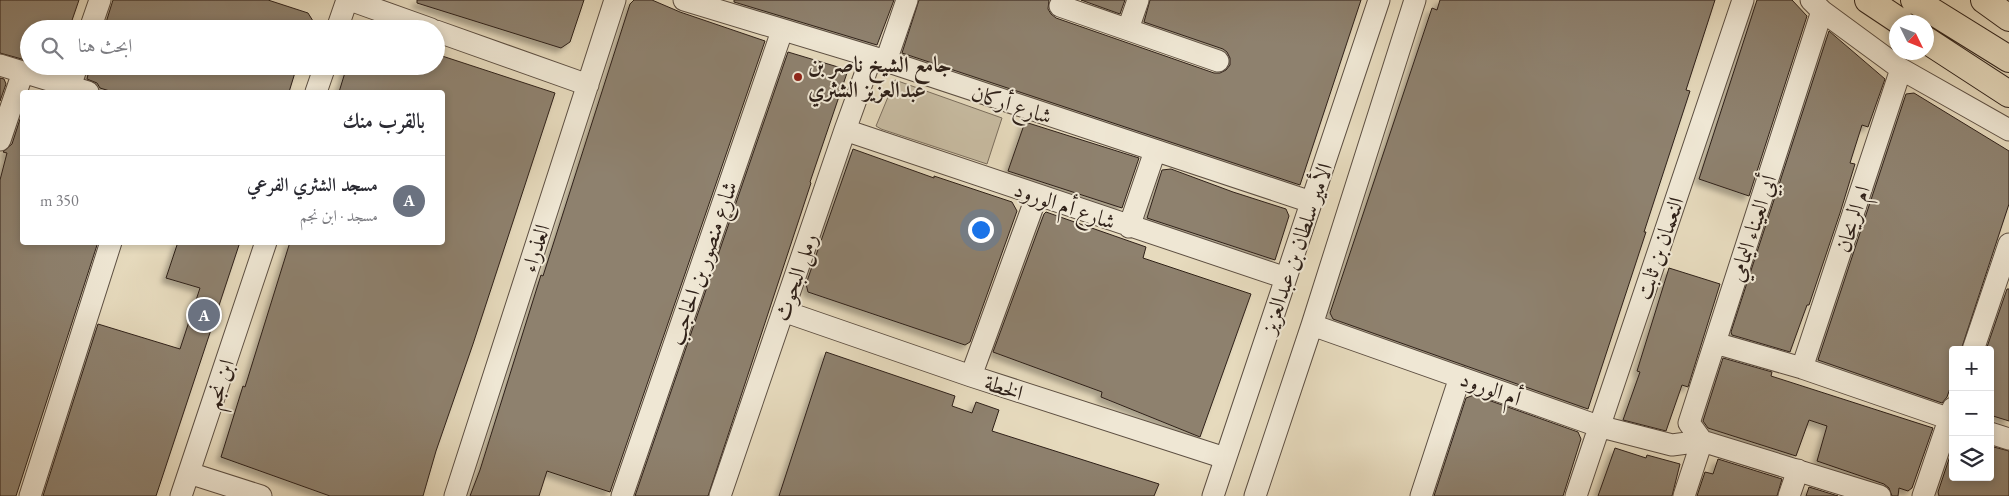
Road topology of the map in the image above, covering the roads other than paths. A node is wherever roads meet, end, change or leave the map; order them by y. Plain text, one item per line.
1 (100, 0) edge
2 (348, 0) edge
3 (615, 0) edge
4 (684, 0) edge
5 (907, 0) edge
6 (1138, 0) edge
7 (1379, 0) edge
8 (1415, 0) edge
9 (1743, 0) edge
10 (1868, 0) edge
11 (1914, 0) edge
12 (1984, 0) edge
13 (1817, 5) edge
14 (1060, 6) dead end
15 (1890, 15) edge
16 (2009, 18) edge
17 (93, 20) edge
18 (340, 20) edge
19 (405, 20) edge
20 (1128, 29) junction
21 (782, 31) junction
22 (445, 34) edge
23 (1934, 45) edge
24 (2008, 58) edge
25 (878, 60) junction
26 (1218, 61) dead end
27 (0, 65) edge
28 (1901, 69) junction
29 (20, 71) edge
30 (22, 75) edge
31 (32, 75) edge
32 (78, 75) edge
33 (321, 75) edge
34 (588, 85) junction
35 (79, 90) edge
36 (317, 90) edge
37 (2009, 94) edge
38 (845, 130) junction
39 (2009, 130) edge
40 (0, 140) edge
41 (1155, 151) junction
42 (1037, 195) junction
43 (1311, 202) junction
44 (1129, 227) junction
45 (2009, 244) edge
46 (110, 245) edge
47 (265, 245) edge
48 (1286, 278) junction
49 (783, 311) junction
50 (1312, 326) junction
51 (1715, 343) junction
52 (1974, 346) edge
53 (1802, 368) junction
54 (971, 376) junction
55 (1460, 377) junction
56 (1949, 415) edge
57 (1949, 424) edge
58 (1598, 426) junction
59 (1994, 434) edge
60 (2009, 439) edge
61 (1702, 441) junction
62 (1225, 458) junction
63 (1798, 470) junction
64 (189, 473) junction
65 (30, 496) edge
66 (181, 496) edge
67 (261, 496) edge
68 (455, 496) edge
69 (622, 496) edge
70 (720, 496) edge
71 (1213, 496) edge
72 (1255, 496) edge
73 (1421, 496) edge
74 (1576, 496) edge
75 (1684, 496) edge
76 (1789, 496) edge
77 (1880, 496) edge
78 (1923, 496) edge

1 - 17 street
2 - 18 street
2 - 19 street
3 - 34 street, العذراء
4 - 21 street, شارع أركان
5 - 25 street, رمل البحوث
6 - 20 street
7 - 43 street, الأمير سلطان بن عبدالعزيز
8 - 50 street, الأمير سلطان بن عبدالعزيز
9 - 58 street, النعمان بن ثابت
10 - 15 main road
11 - 24 main road
12 - 16 main road
13 - 28 street
13 - 51 street, أبي العيناء اليمامي
14 - 20 street
20 - 26 street
21 - 25 street, شارع أركان
21 - 69 street, شارع منصور بن الحاجب
22 - 34 street
23 - 37 main road
25 - 38 street, رمل البحوث
25 - 41 street, شارع أركان
27 - 29 street
28 - 39 street
28 - 53 street, ام الريحان
30 - 40 street
31 - 35 street
32 - 35 street
33 - 36 street
34 - 68 street, العذراء
38 - 42 street, شارع أم الورود
38 - 49 street, رمل البحوث
41 - 43 street, شارع أركان
41 - 44 street
42 - 44 street, شارع أم الورود
42 - 54 street
43 - 48 street, الأمير سلطان بن عبدالعزيز
44 - 48 street, شارع أم الورود
45 - 52 street
46 - 65 street
47 - 64 street, ابن نجم
48 - 62 street, الأمير سلطان بن عبدالعزيز
49 - 54 street, الخطة
49 - 70 street, رمل البحوث
50 - 55 street, أم الورود
50 - 72 street, الأمير سلطان بن عبدالعزيز
51 - 53 street
51 - 61 street, أبي العيناء اليمامي
53 - 56 street
54 - 62 street, الخطة
55 - 58 street, أم الورود
55 - 73 street
57 - 78 street
58 - 61 street, أم الورود
58 - 74 street, النعمان بن ثابت
59 - 60 street
61 - 63 street
61 - 75 street
62 - 71 street, الأمير سلطان بن عبدالعزيز
63 - 76 street
63 - 77 street
64 - 66 street, ابن نجم
64 - 67 street

